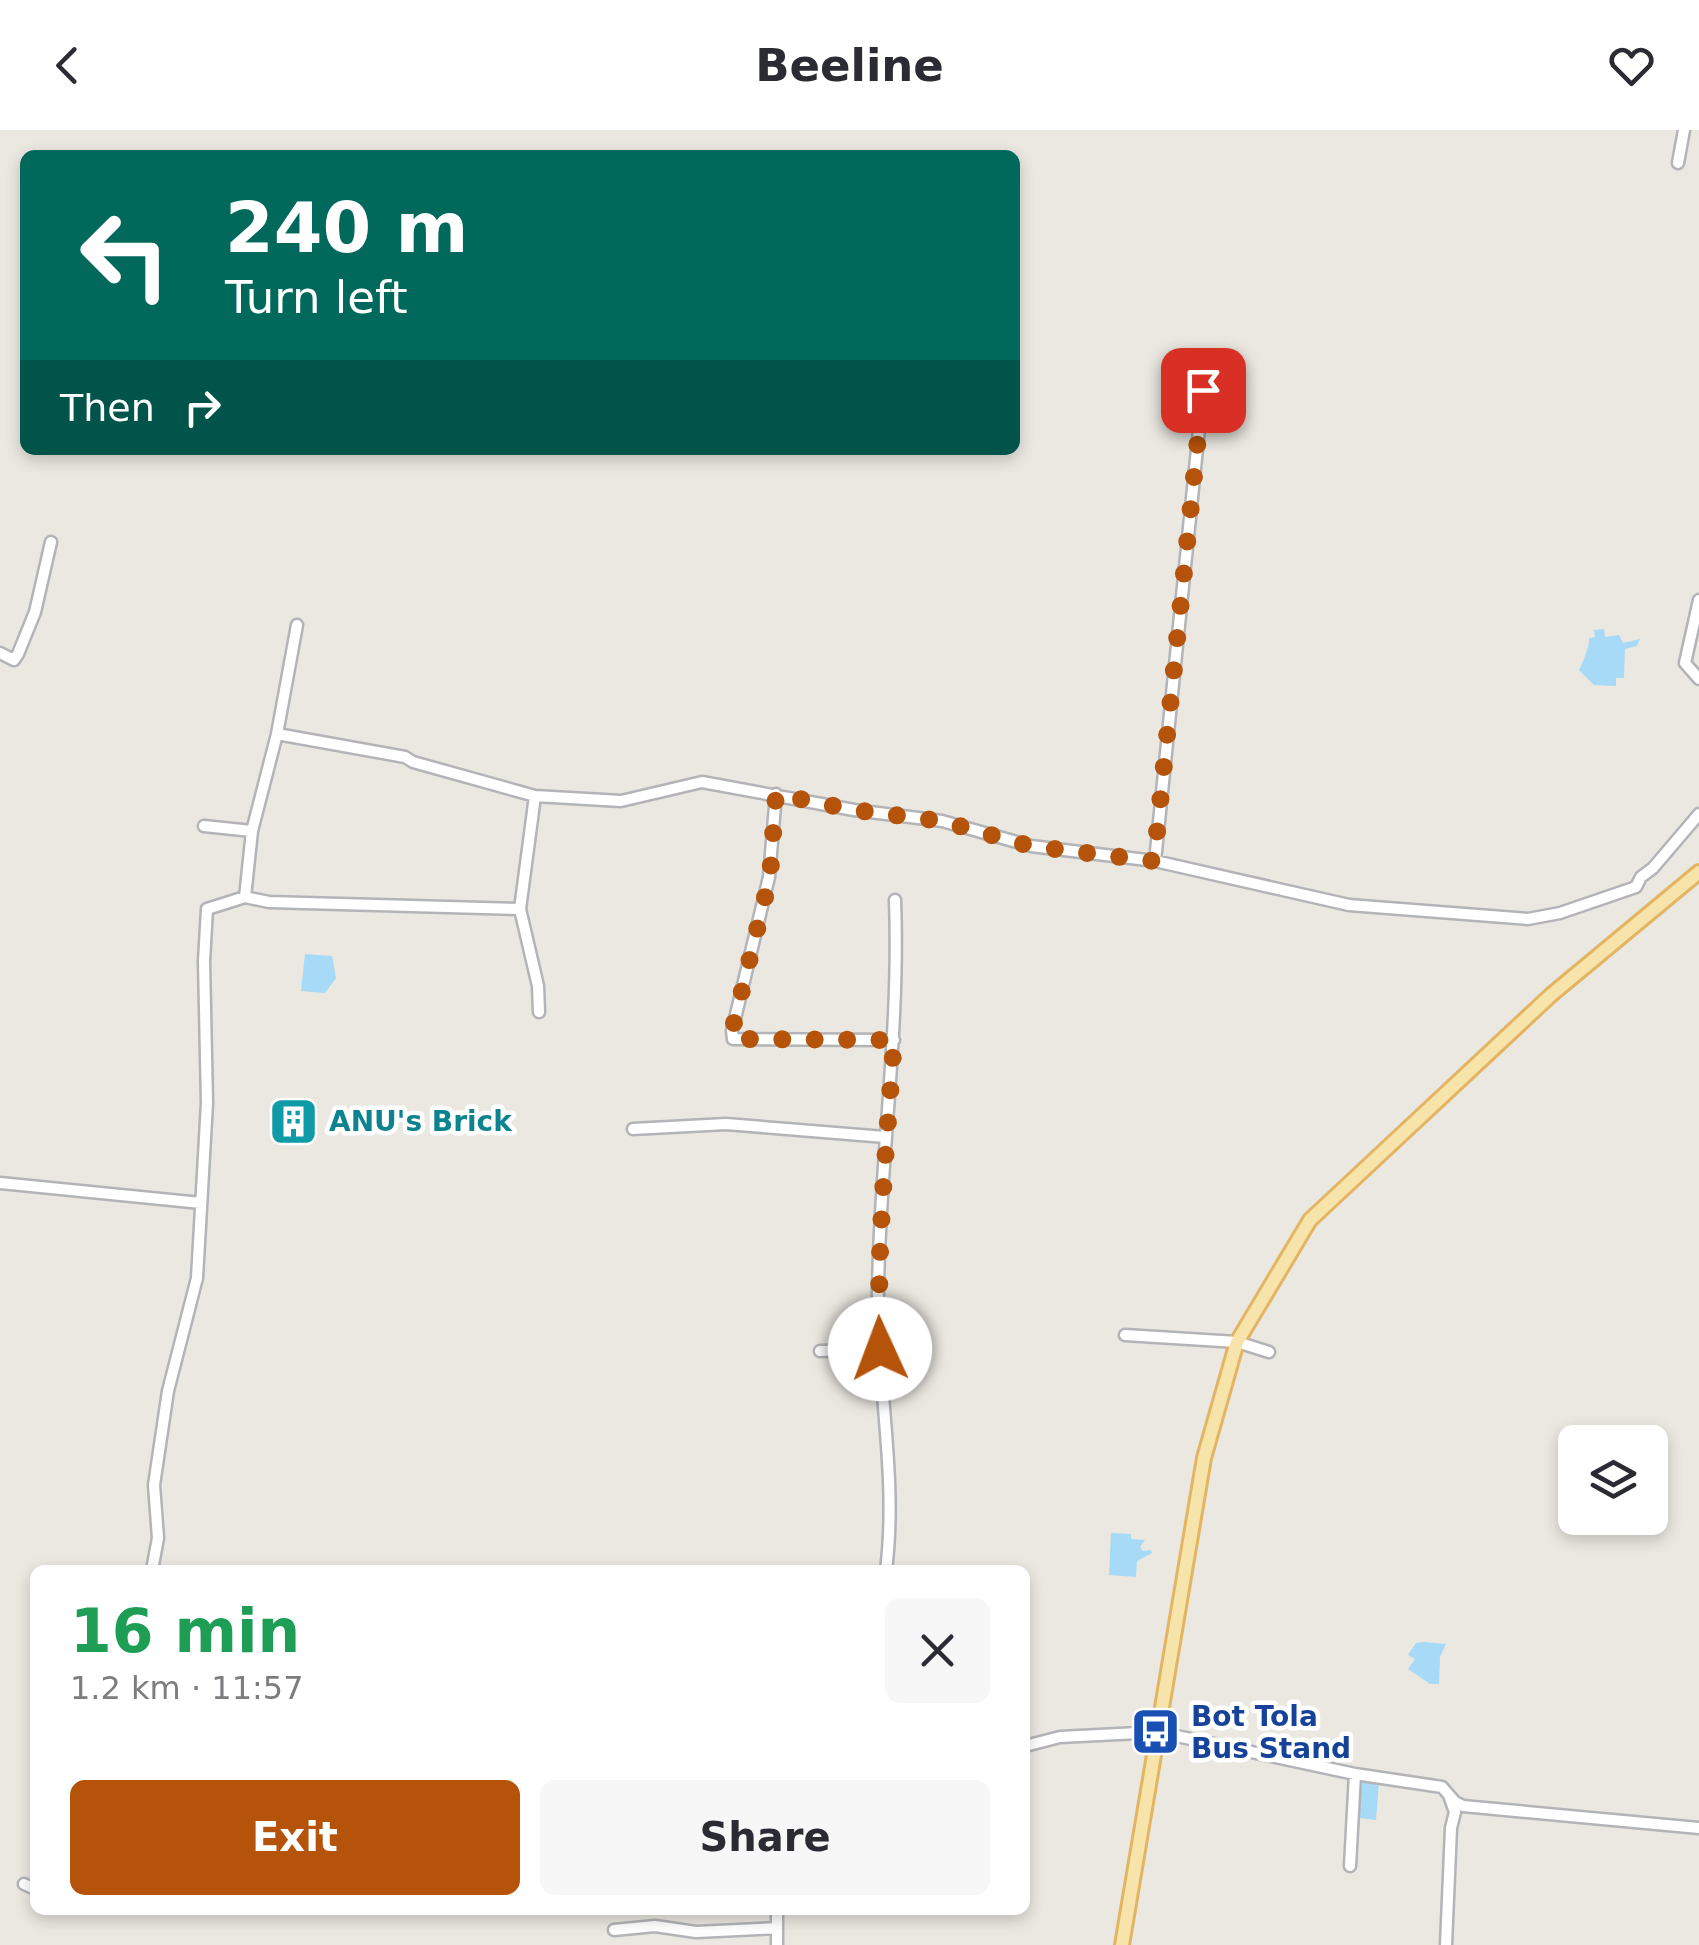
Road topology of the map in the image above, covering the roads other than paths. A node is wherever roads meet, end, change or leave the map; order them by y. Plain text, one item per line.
1 (1684, 130) edge
2 (1678, 163) dead end
3 (1203, 390) dead end
4 (51, 542) dead end
5 (1699, 600) edge
6 (297, 625) dead end
7 (1696, 626) edge
8 (0, 653) edge
9 (1699, 679) edge
10 (277, 734) junction
11 (776, 794) junction
12 (535, 796) junction
13 (1699, 814) edge
14 (204, 826) dead end
15 (252, 830) junction
16 (1154, 861) junction
17 (1699, 872) edge
18 (246, 898) junction
19 (896, 900) dead end
20 (520, 910) junction
21 (538, 1012) dead end
22 (894, 1040) junction
23 (633, 1129) dead end
24 (885, 1137) junction
25 (0, 1183) edge
26 (201, 1203) junction
27 (1125, 1335) dead end
28 (1237, 1342) junction
29 (880, 1349) junction
30 (820, 1350) dead end
31 (1270, 1352) dead end
32 (153, 1565) edge
33 (886, 1565) edge
34 (1158, 1732) junction
35 (1030, 1745) edge
36 (1355, 1774) junction
37 (1450, 1797) junction
38 (1699, 1828) edge
39 (1350, 1866) dead end
40 (777, 1915) edge
41 (777, 1928) junction
42 (614, 1930) dead end
43 (776, 1945) edge
44 (1122, 1945) edge
45 (1446, 1945) edge

1 - 2 street
3 - 16 street
4 - 8 street
5 - 7 street
6 - 10 street
7 - 9 street
10 - 12 street
10 - 15 street
11 - 12 street
11 - 16 street
11 - 22 street
12 - 20 street
13 - 16 street
14 - 15 street
15 - 18 street
17 - 28 main road
18 - 20 street
18 - 26 street
19 - 22 street
20 - 21 street
22 - 24 street
23 - 24 street
24 - 29 street
25 - 26 street
26 - 32 street
27 - 28 street
28 - 31 street
28 - 34 main road
29 - 30 street
29 - 33 street
34 - 35 street
34 - 36 street
34 - 44 main road
36 - 37 street
36 - 39 street
37 - 38 street
37 - 45 street
40 - 41 street
41 - 42 street
41 - 43 street

